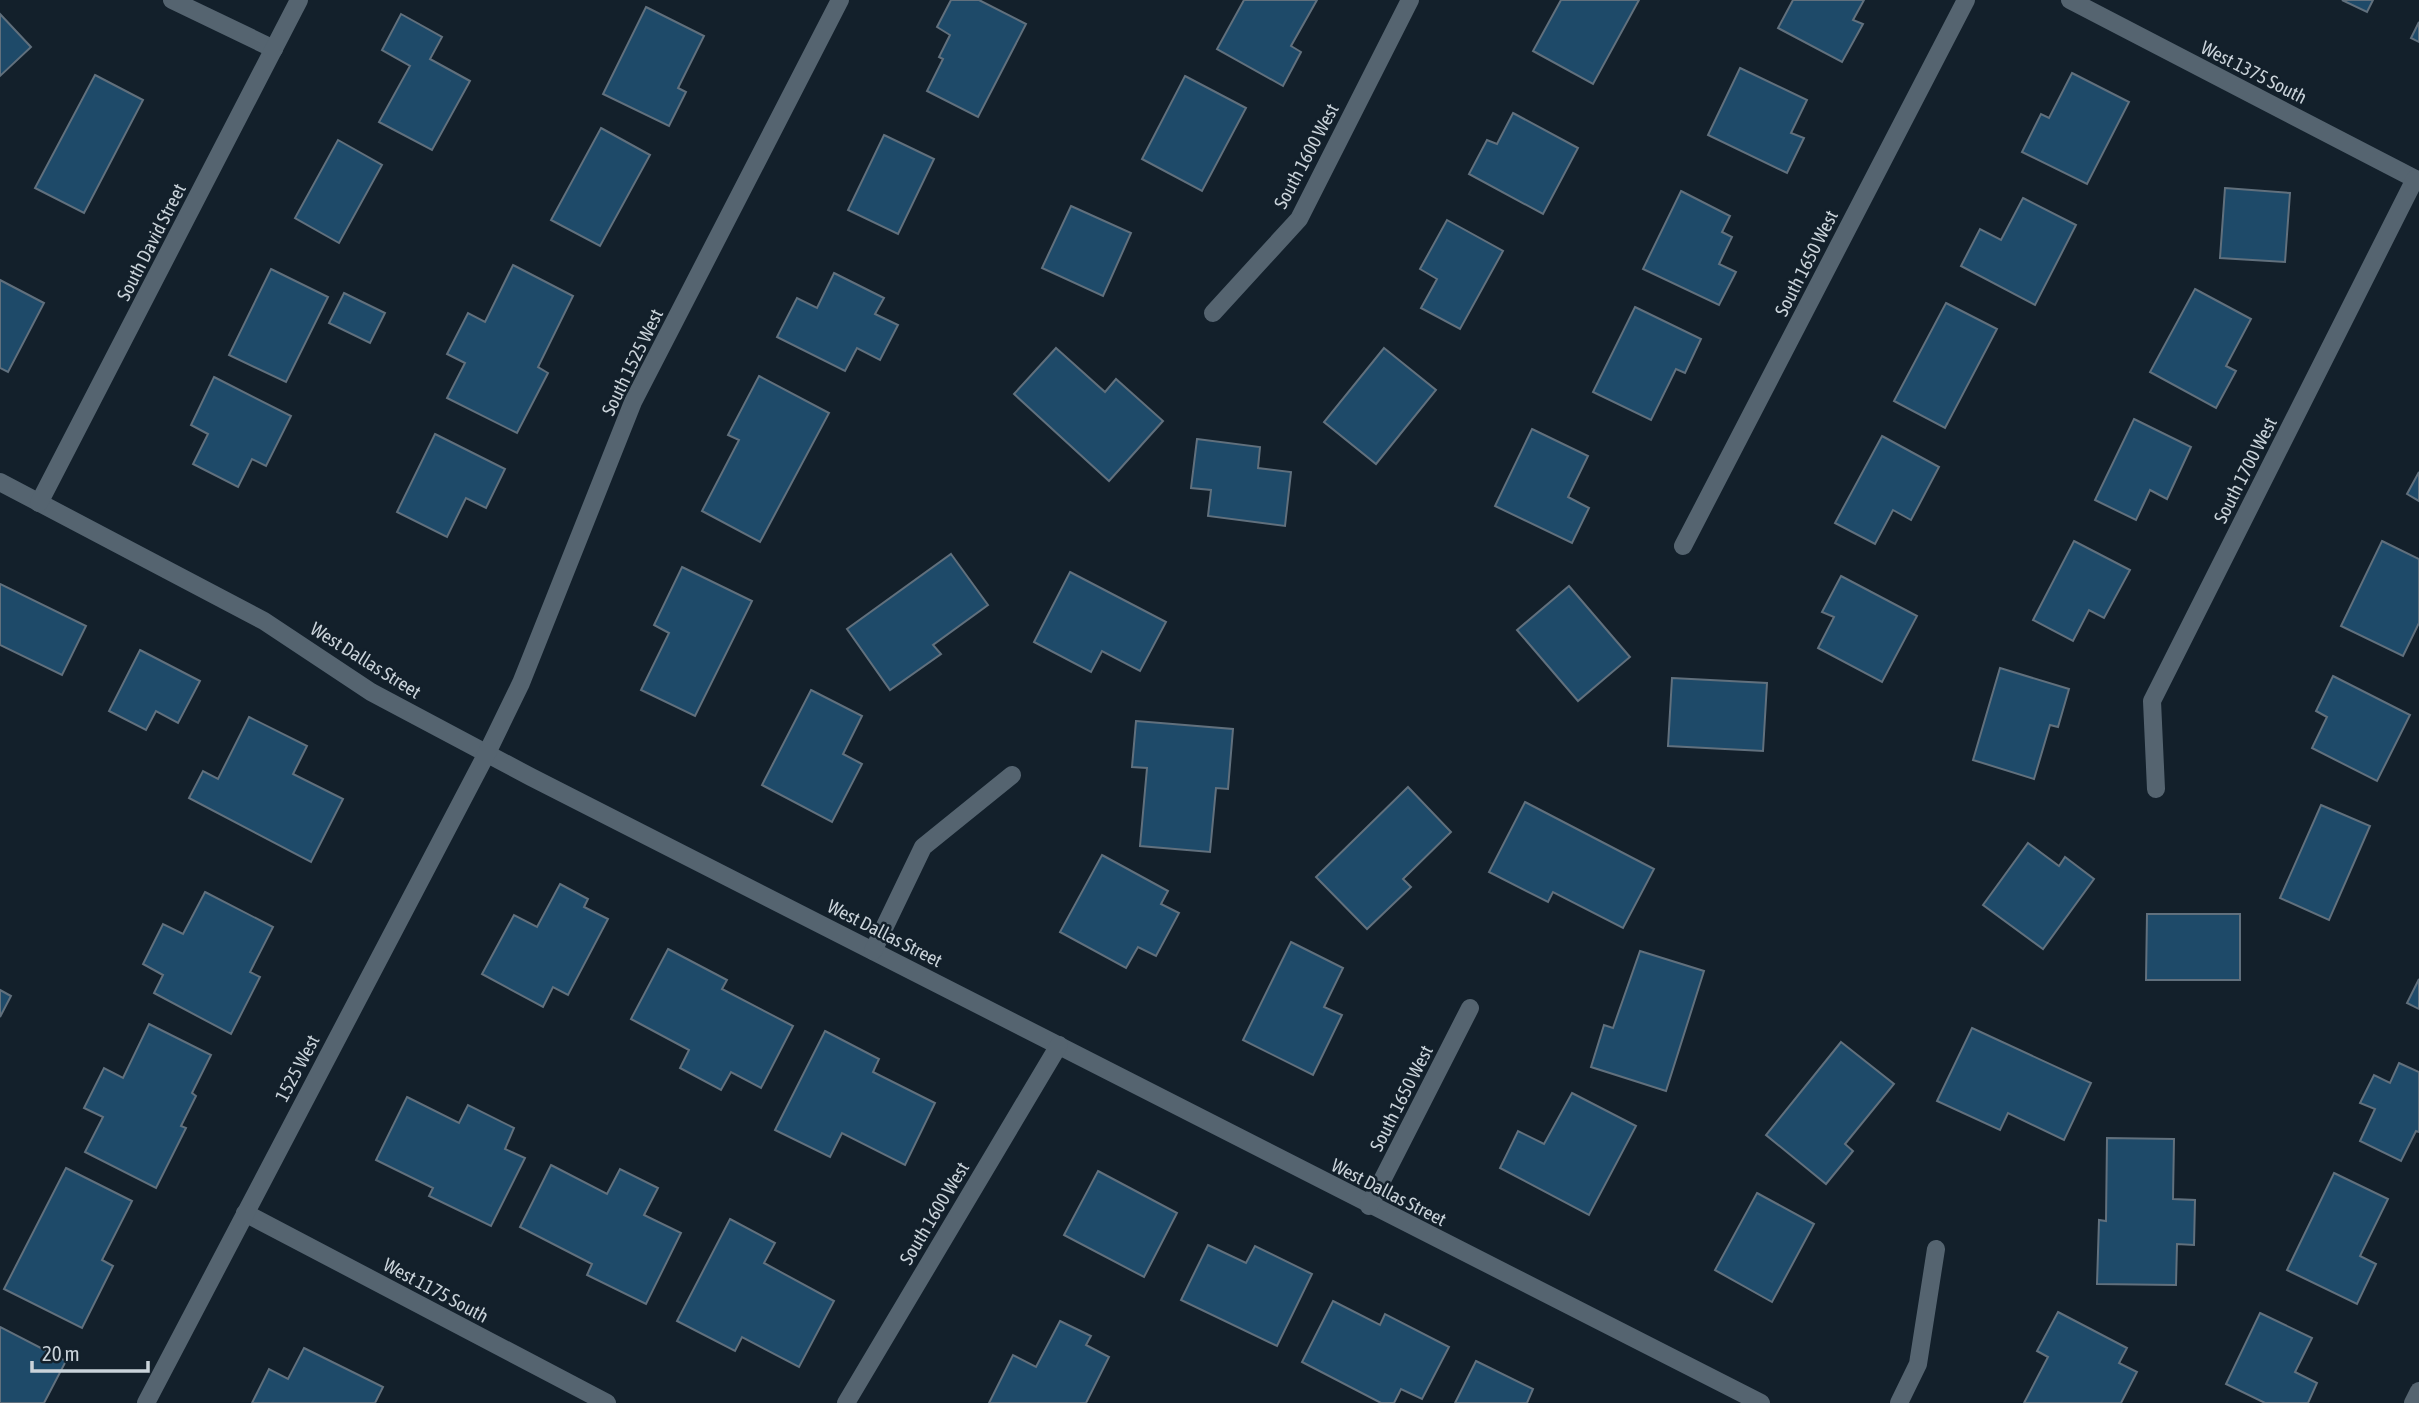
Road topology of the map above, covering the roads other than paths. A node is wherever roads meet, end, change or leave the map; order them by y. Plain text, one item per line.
1 (172, 0) edge
2 (299, 0) edge
3 (840, 0) edge
4 (1410, 0) edge
5 (1966, 0) edge
6 (2070, 0) edge
7 (274, 49) junction
8 (2417, 180) edge
9 (1213, 313) dead end
10 (0, 482) edge
11 (40, 503) junction
12 (1682, 546) dead end
13 (487, 753) junction
14 (1012, 775) dead end
15 (2156, 789) dead end
16 (873, 951) junction
17 (1470, 1008) dead end
18 (1059, 1045) junction
19 (1369, 1206) junction
20 (245, 1213) junction
21 (1936, 1249) dead end
22 (2419, 1391) edge
23 (146, 1403) edge
24 (607, 1403) edge
25 (846, 1403) edge
26 (1761, 1403) edge
27 (1899, 1403) edge
28 (2413, 1403) edge

1 - 7 street
2 - 7 street, South David Street
3 - 13 street, South 1525 West
4 - 9 street, South 1600 West
5 - 12 street, South 1650 West
6 - 8 street, West 1375 South
7 - 11 street, South David Street
8 - 15 street, South 1700 West
10 - 11 street, West Dallas Street
11 - 13 street, West Dallas Street
13 - 16 street, West Dallas Street
13 - 20 street, 1525 West
14 - 16 street
16 - 18 street, West Dallas Street
17 - 19 street, South 1650 West
18 - 19 street, West Dallas Street
18 - 25 street, South 1600 West
19 - 26 street, West Dallas Street
20 - 23 street, 1525 West
20 - 24 street, West 1175 South
21 - 27 street
22 - 28 street

